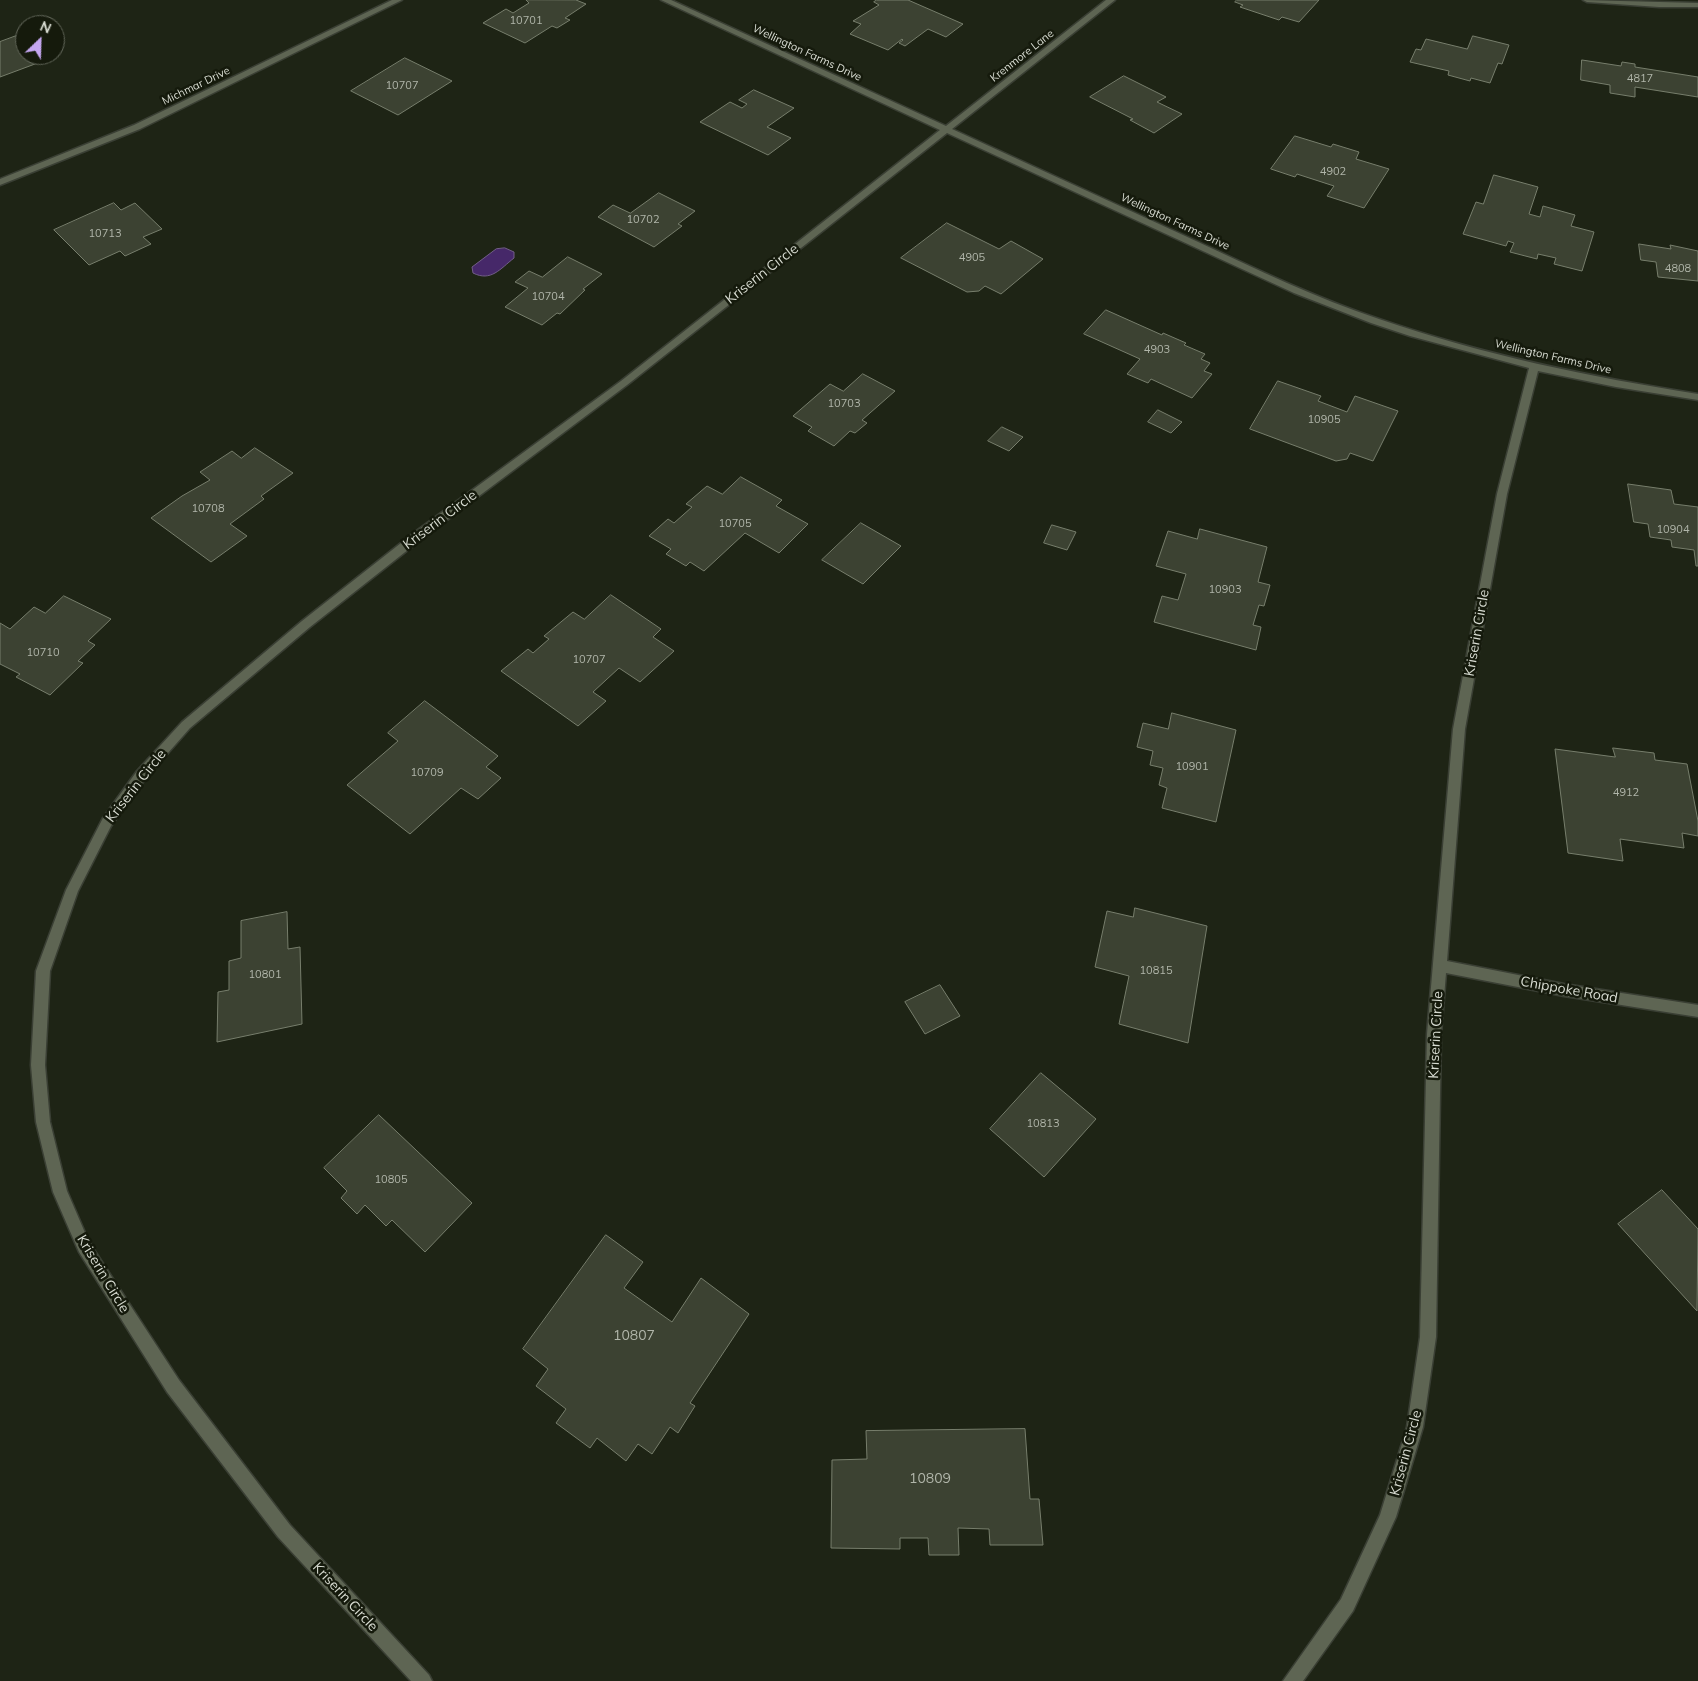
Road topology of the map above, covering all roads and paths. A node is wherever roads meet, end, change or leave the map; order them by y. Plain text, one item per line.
1 (398, 0) edge
2 (665, 0) edge
3 (1111, 0) edge
4 (1587, 0) edge
5 (1698, 5) edge
6 (946, 129) junction
7 (0, 182) edge
8 (1534, 366) junction
9 (1698, 397) edge
10 (1440, 966) junction
11 (1698, 1010) edge
12 (423, 1681) edge
13 (1292, 1681) edge

1 - 7 street, Michmar Drive
2 - 6 street, Wellington Farms Drive
3 - 6 street, Krenmore Lane
4 - 5 street
6 - 8 street, Wellington Farms Drive
6 - 12 street, Kriserin Circle
8 - 9 street, Wellington Farms Drive
8 - 10 street, Kriserin Circle
10 - 11 street, Chippoke Road
10 - 13 street, Kriserin Circle

